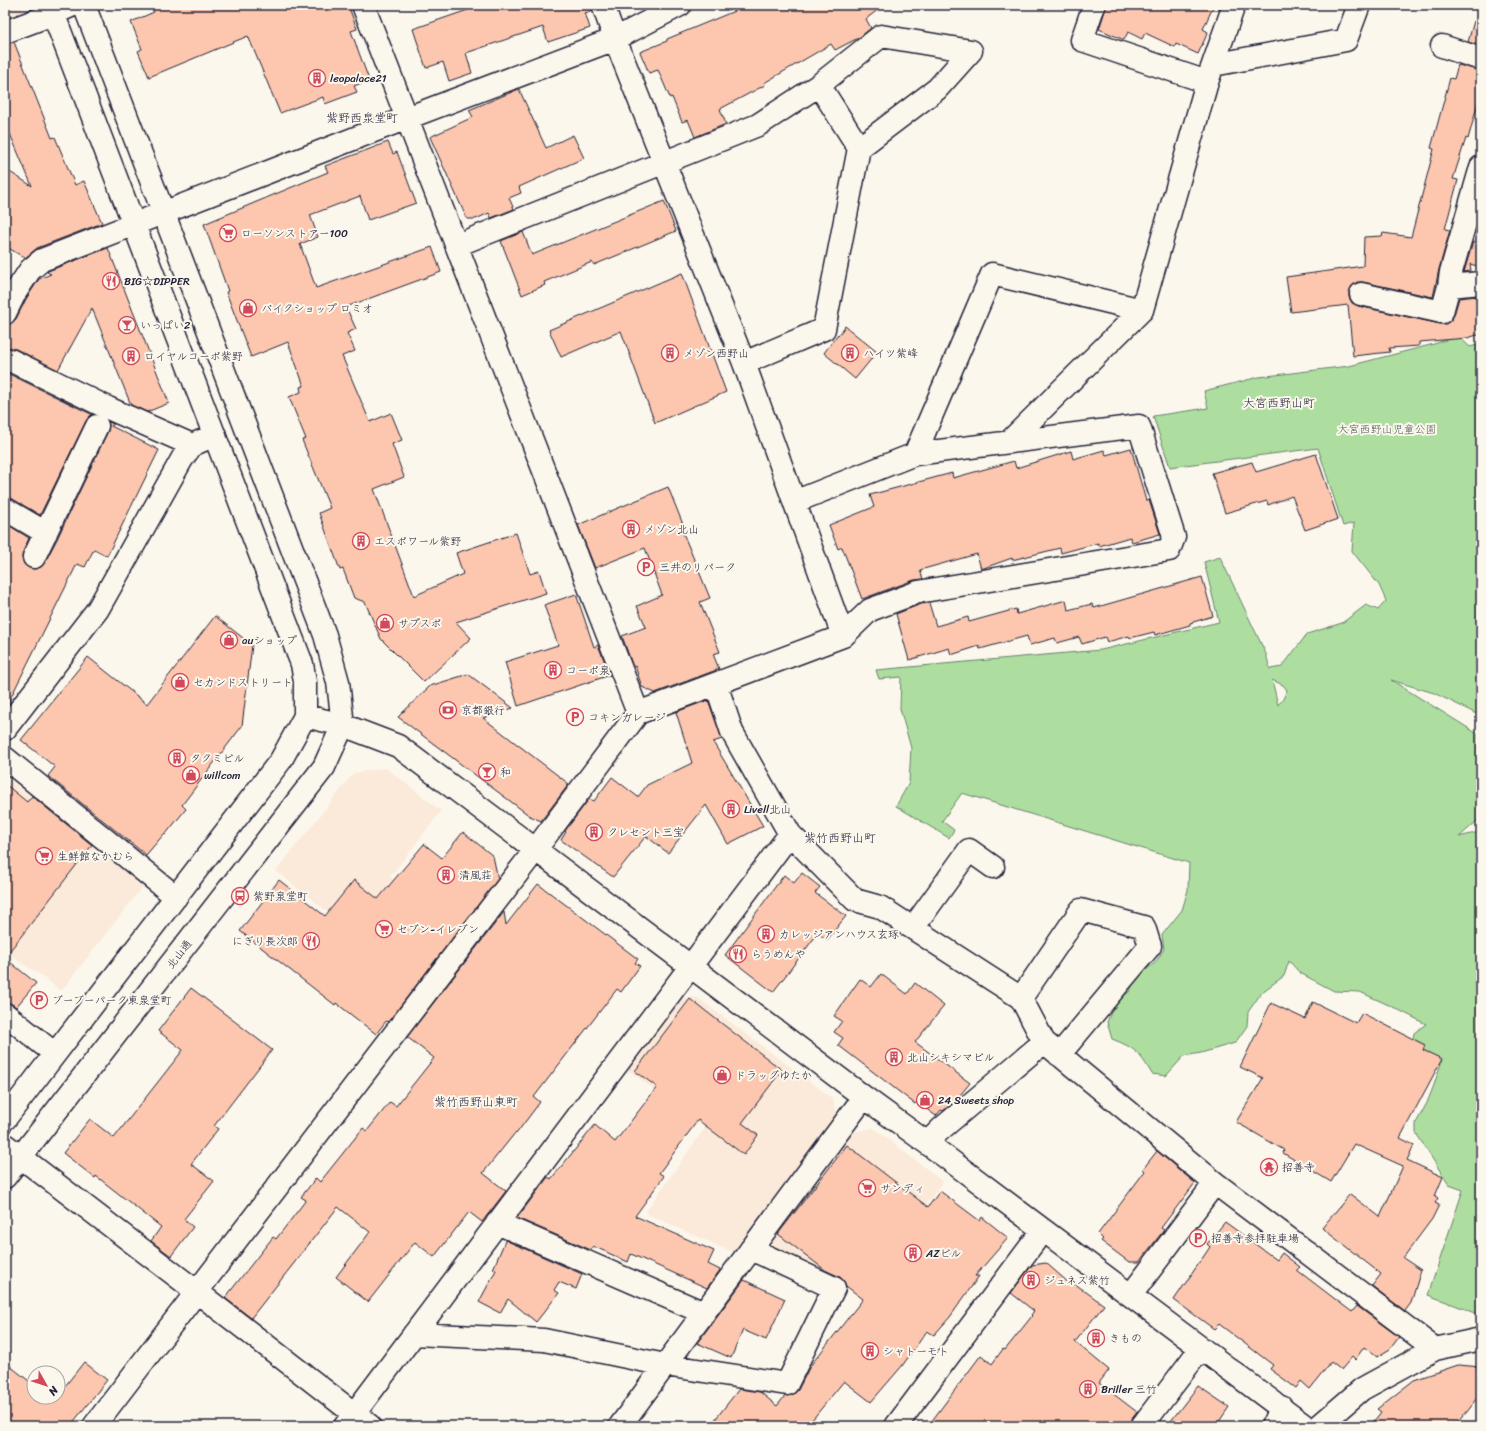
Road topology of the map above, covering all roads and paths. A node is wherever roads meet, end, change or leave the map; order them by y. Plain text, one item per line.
1 (73, 5) edge
2 (84, 5) edge
3 (363, 5) edge
4 (603, 5) edge
5 (680, 5) edge
6 (1094, 5) edge
7 (1234, 5) edge
8 (1359, 5) edge
9 (52, 9) edge
10 (5, 32) edge
11 (615, 39) junction
12 (1442, 46) dead end
13 (1481, 59) edge
14 (1210, 74) junction
15 (819, 85) junction
16 (407, 118) junction
17 (859, 148) junction
18 (665, 163) junction
19 (1481, 167) edge
20 (164, 213) junction
21 (134, 225) junction
22 (457, 245) junction
23 (1481, 283) edge
24 (1449, 286) junction
25 (1361, 294) dead end
26 (1142, 310) junction
27 (5, 313) edge
28 (5, 359) edge
29 (744, 363) junction
30 (97, 426) dead end
31 (215, 435) junction
32 (1009, 442) junction
33 (192, 445) junction
34 (915, 454) junction
35 (794, 502) junction
36 (5, 509) edge
37 (46, 533) junction
38 (34, 557) dead end
39 (843, 636) junction
40 (716, 684) junction
41 (638, 713) junction
42 (305, 716) junction
43 (343, 725) junction
44 (5, 729) edge
45 (5, 758) edge
46 (790, 834) junction
47 (536, 849) junction
48 (993, 867) dead end
49 (176, 897) junction
50 (913, 928) junction
51 (691, 966) junction
52 (1022, 998) junction
53 (5, 1014) edge
54 (1051, 1049) junction
55 (55, 1054) junction
56 (864, 1097) junction
57 (5, 1119) edge
58 (927, 1143) junction
59 (13, 1151) edge
60 (5, 1177) edge
61 (1215, 1183) junction
62 (497, 1223) junction
63 (1043, 1230) junction
64 (751, 1249) junction
65 (196, 1291) junction
66 (1131, 1295) junction
67 (704, 1313) junction
68 (414, 1334) junction
69 (1481, 1339) edge
70 (1202, 1348) junction
71 (1435, 1349) junction
72 (665, 1365) junction
73 (1276, 1417) edge
74 (356, 1422) edge
75 (94, 1426) edge
76 (620, 1426) edge
77 (896, 1426) edge
78 (1142, 1426) edge
79 (1305, 1426) edge
80 (1319, 1426) edge

1 - 9 street
2 - 20 street
3 - 16 street
4 - 11 street
5 - 11 street
6 - 14 street
7 - 14 street
8 - 14 street
9 - 10 street
9 - 21 street
11 - 16 street
11 - 18 street
12 - 13 street
14 - 26 street
15 - 17 street
15 - 17 street
15 - 18 street
16 - 20 street
16 - 22 street
17 - 29 street
18 - 22 street
18 - 29 street
19 - 24 street
20 - 21 street
20 - 43 street
21 - 27 street
21 - 31 street
22 - 41 street
23 - 24 street
24 - 25 street
26 - 32 street
26 - 34 street
28 - 33 street
29 - 35 street
30 - 37 street
31 - 33 street
31 - 42 street
32 - 34 street
32 - 39 street
33 - 44 street
34 - 35 street
35 - 39 street
36 - 37 street
37 - 38 street
39 - 40 street
40 - 41 street
40 - 46 street
41 - 47 street
42 - 43 street
42 - 49 street
43 - 47 street
43 - 59 street, 北山通
45 - 49 street
46 - 50 street
46 - 51 street
47 - 51 street
47 - 65 street
48 - 50 street
49 - 55 street
50 - 52 street
51 - 56 street
51 - 62 street
52 - 54 street
52 - 54 street
53 - 55 street
54 - 58 street
54 - 61 street
55 - 57 street
56 - 58 street
56 - 64 street
58 - 63 street
59 - 60 street, 北山通
59 - 65 street
61 - 66 street
61 - 71 street
62 - 67 street
62 - 68 street
63 - 66 street
63 - 77 street
64 - 67 street
64 - 72 street
65 - 74 street
65 - 75 street
66 - 70 street
67 - 72 street
68 - 72 street
68 - 74 street
69 - 71 street
70 - 73 street
70 - 78 street
71 - 80 street
72 - 76 street
73 - 79 street

